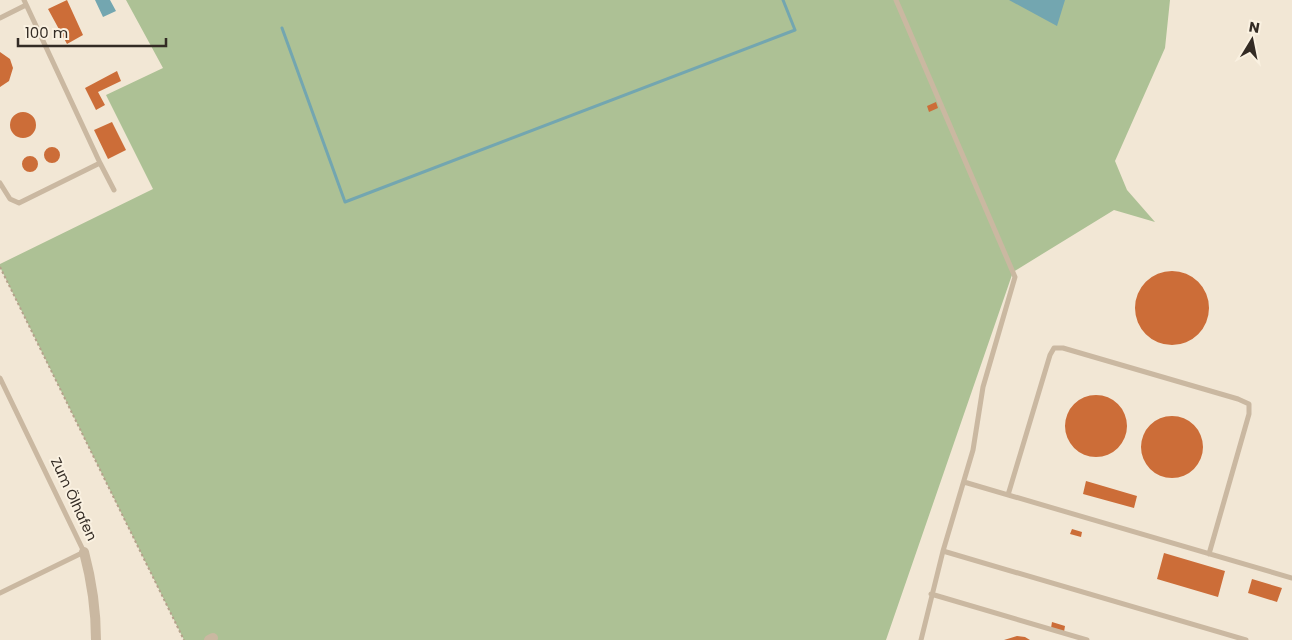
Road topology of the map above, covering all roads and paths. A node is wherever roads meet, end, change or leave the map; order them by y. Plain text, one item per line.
1 (896, 0) edge
2 (25, 2) edge
3 (0, 18) edge
4 (100, 163) junction
5 (0, 183) edge
6 (114, 190) dead end
7 (0, 267) edge
8 (0, 378) edge
9 (964, 482) junction
10 (1008, 495) junction
11 (943, 551) junction
12 (84, 552) junction
13 (1209, 554) junction
14 (1292, 578) edge
15 (0, 593) edge
16 (931, 594) junction
17 (96, 640) edge
18 (184, 640) edge
19 (921, 640) edge
20 (1087, 640) edge
21 (1246, 640) edge

1 - 9 lane
2 - 3 lane
2 - 4 lane
4 - 5 lane
4 - 6 lane
7 - 18 path
8 - 12 lane, Zum Ölhafen
9 - 10 lane
9 - 11 lane
10 - 13 lane
10 - 13 lane
11 - 16 lane
11 - 21 lane
12 - 15 lane
12 - 17 street, Zum Ölhafen
13 - 14 lane
16 - 19 lane
16 - 20 lane

